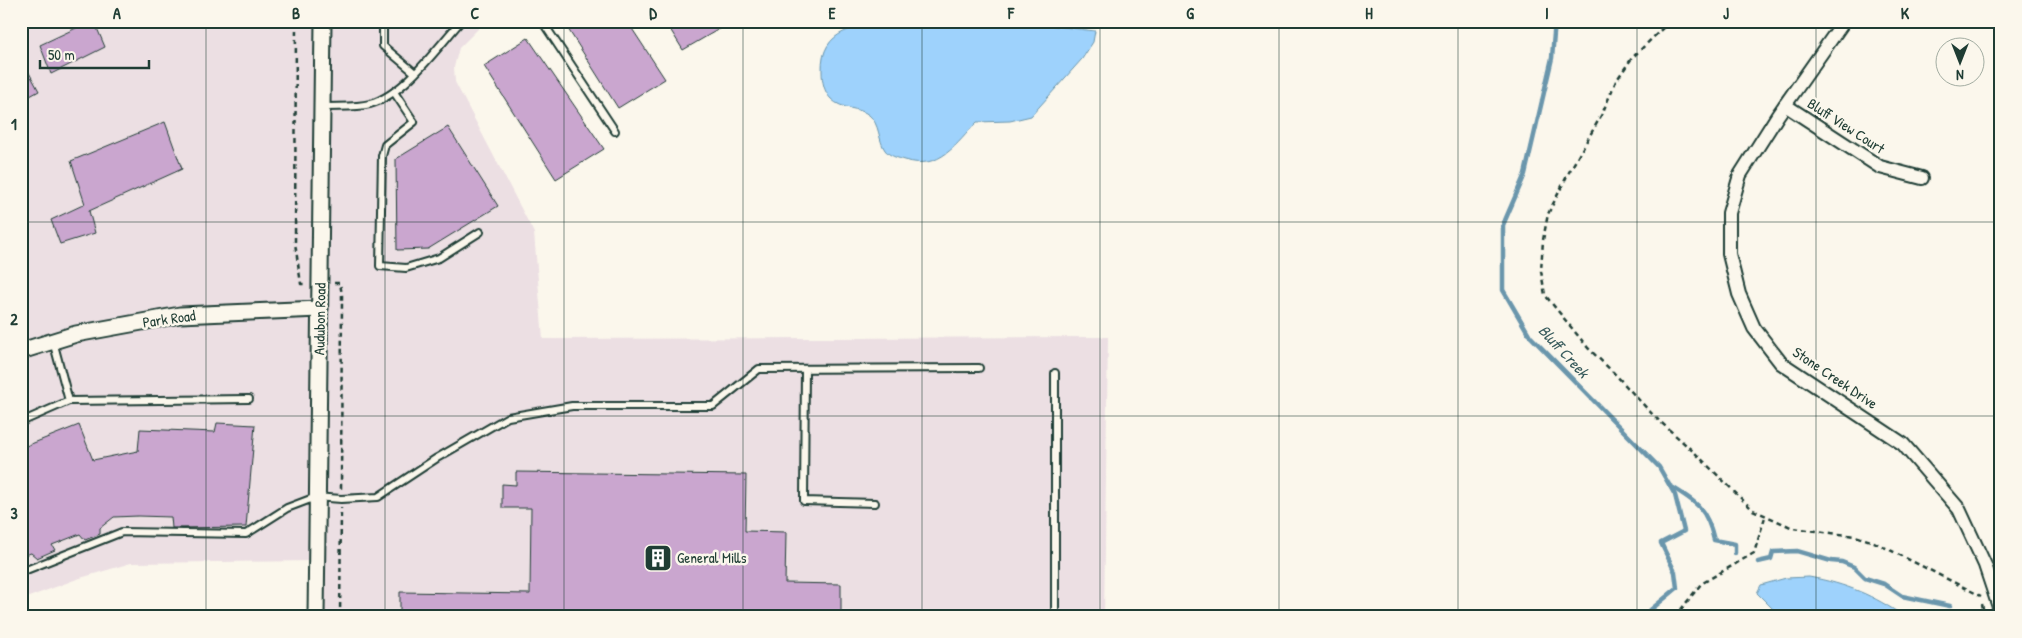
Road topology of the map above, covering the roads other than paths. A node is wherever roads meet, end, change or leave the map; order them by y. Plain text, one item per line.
1 (323, 21) edge
2 (383, 21) edge
3 (461, 21) edge
4 (542, 21) edge
5 (1844, 21) edge
6 (415, 73) junction
7 (394, 92) junction
8 (1784, 105) junction
9 (323, 107) junction
10 (615, 131) dead end
11 (1922, 178) dead end
12 (480, 232) dead end
13 (320, 309) junction
14 (53, 342) junction
15 (21, 351) edge
16 (979, 368) dead end
17 (805, 369) junction
18 (1055, 373) dead end
19 (249, 399) dead end
20 (69, 401) junction
21 (21, 422) edge
22 (316, 497) junction
23 (875, 503) dead end
24 (21, 572) edge
25 (2001, 613) edge
26 (316, 617) edge
27 (1055, 617) edge

1 - 9 street, Audubon Road
2 - 6 lane
3 - 6 lane
4 - 10 lane
5 - 8 street, Stone Creek Drive
6 - 7 lane
7 - 9 lane
7 - 12 lane
8 - 11 street, Bluff View Court
8 - 25 street, Stone Creek Drive
9 - 13 street, Audubon Road
13 - 14 street, Park Road
13 - 22 street, Audubon Road
14 - 15 street, Park Road
14 - 20 lane
16 - 17 lane
17 - 22 lane
17 - 23 lane
18 - 27 lane
19 - 20 lane
20 - 21 lane
22 - 24 lane
22 - 26 street, Audubon Road

